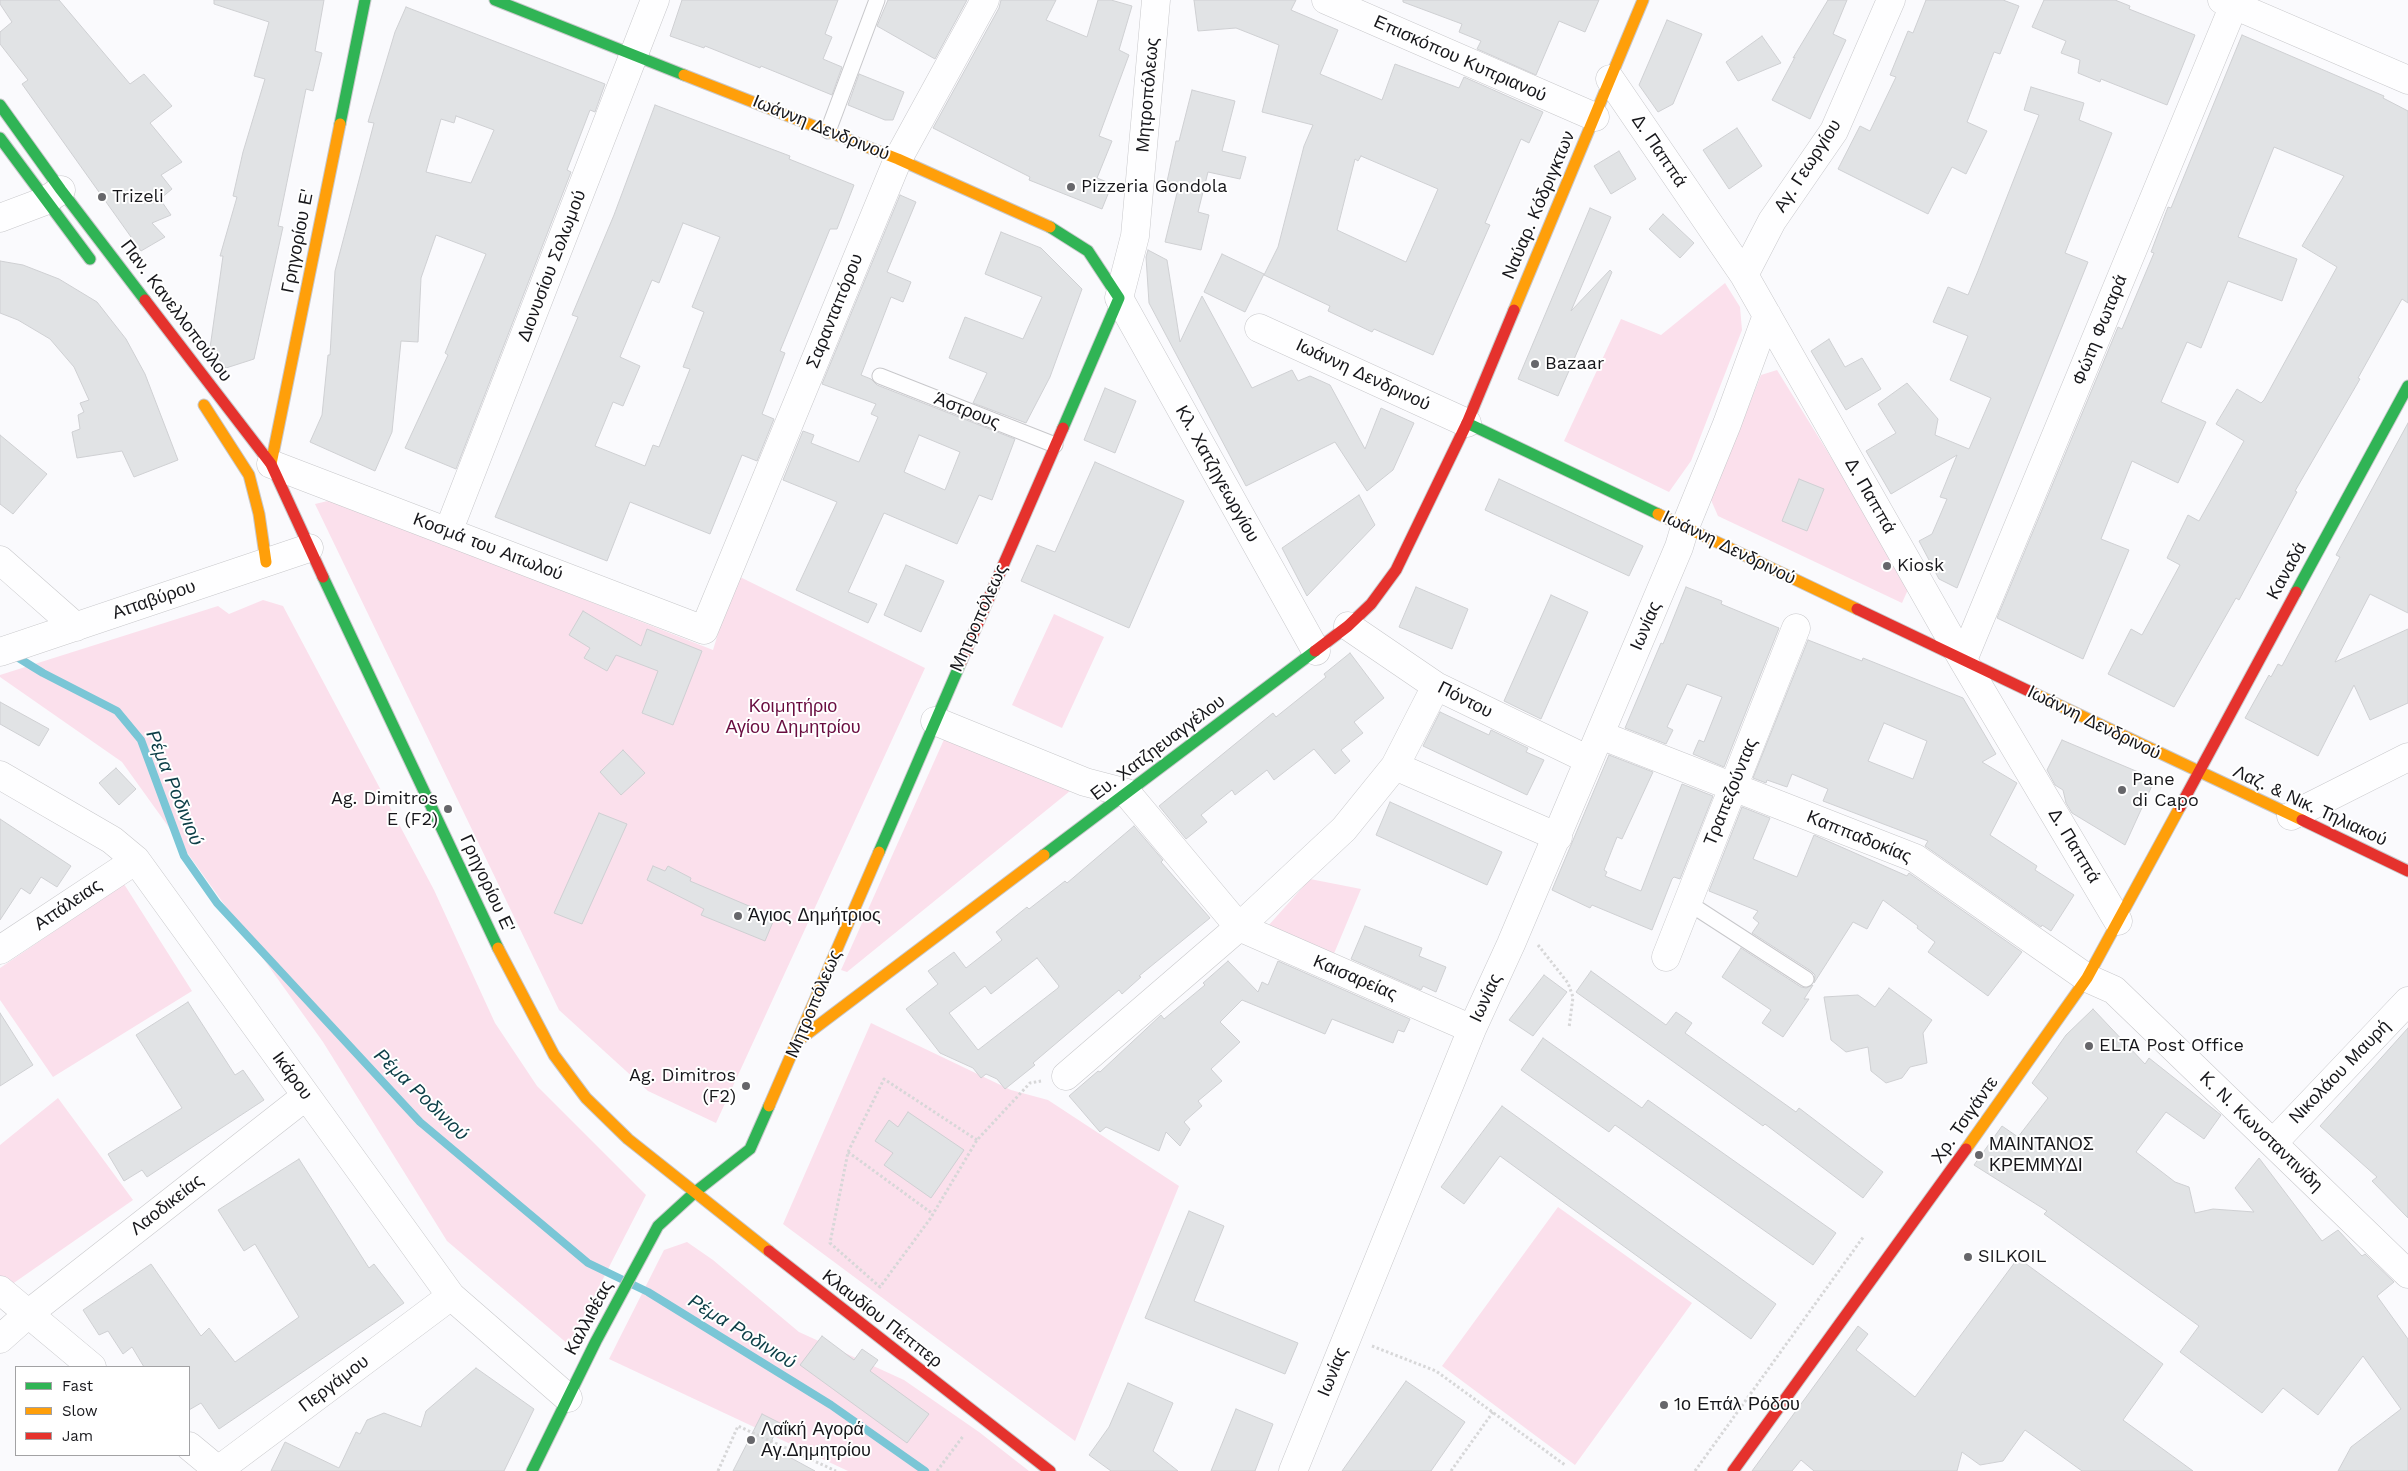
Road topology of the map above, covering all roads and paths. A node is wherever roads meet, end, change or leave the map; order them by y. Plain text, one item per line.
1 (365, 0) edge
2 (495, 0) edge
3 (655, 0) edge
4 (877, 0) edge
5 (985, 0) edge
6 (1156, 0) edge
7 (1326, 0) edge
8 (1643, 0) edge
9 (1891, 0) edge
10 (2231, 2) edge
11 (635, 53) junction
12 (1610, 79) junction
13 (2408, 80) edge
14 (0, 105) edge
15 (1594, 117) junction
16 (828, 131) junction
17 (0, 138) edge
18 (898, 159) junction
19 (53, 196) junction
20 (0, 218) edge
21 (100, 271) dead end
22 (1744, 275) junction
23 (1119, 298) junction
24 (1767, 315) junction
25 (1259, 328) dead end
26 (880, 376) dead end
27 (2408, 386) edge
28 (196, 394) dead end
29 (1467, 423) junction
30 (1055, 445) junction
31 (260, 470) junction
32 (1685, 527) junction
33 (448, 532) junction
34 (308, 548) junction
35 (0, 560) edge
36 (266, 562) junction
37 (1348, 626) junction
38 (76, 627) junction
39 (1796, 628) dead end
40 (704, 630) joint
41 (1316, 651) junction
42 (0, 652) edge
43 (1963, 660) junction
44 (1436, 686) junction
45 (934, 721) junction
46 (1608, 738) dead end
47 (2408, 758) edge
48 (1590, 760) junction
49 (1395, 766) junction
50 (2197, 772) junction
51 (0, 776) edge
52 (1733, 787) junction
53 (1127, 793) junction
54 (2291, 816) junction
55 (1558, 837) junction
56 (136, 860) junction
57 (2408, 871) edge
58 (1687, 902) junction
59 (2118, 921) junction
60 (1239, 927) junction
61 (1532, 939) dead end
62 (0, 950) edge
63 (1666, 956) dead end
64 (2087, 978) junction
65 (1806, 979) dead end
66 (2408, 1001) edge
67 (1568, 1028) dead end
68 (1472, 1029) junction
69 (798, 1041) junction
70 (1066, 1076) joint
71 (306, 1096) junction
72 (977, 1140) junction
73 (2272, 1143) junction
74 (848, 1152) junction
75 (694, 1193) junction
76 (933, 1214) junction
77 (1864, 1236) dead end
78 (2408, 1274) edge
79 (0, 1290) edge
80 (451, 1296) junction
81 (28, 1314) junction
82 (0, 1339) edge
83 (1368, 1345) dead end
84 (91, 1366) edge
85 (568, 1398) junction
86 (1493, 1412) junction
87 (977, 1416) junction
88 (190, 1447) edge
89 (1565, 1465) dead end
90 (939, 1469) edge
91 (217, 1470) edge
92 (532, 1471) edge
93 (718, 1471) edge
94 (836, 1471) edge
95 (1050, 1471) edge
96 (1293, 1471) edge
97 (1451, 1471) edge
98 (1695, 1471) edge
99 (1733, 1471) edge

1 - 31 street, Γρηγορίου Ε'
2 - 11 street, Ιωάννη Δενδρινού
3 - 11 street, Διονυσίου Σολωμού
4 - 16 lane
5 - 18 street, Σαρανταπόρου
6 - 23 street, Μητροπόλεως
7 - 15 street, Επισκόπου Κυπριανού
8 - 12 street, Ναύαρ. Κόδριγκτων
9 - 22 street, Αγ. Γεωργίου
10 - 13 street
10 - 43 street, Φώτη Φωταρά
11 - 16 street, Ιωάννη Δενδρινού
11 - 33 street, Διονυσίου Σολωμού
12 - 15 street, Ναύαρ. Κόδριγκτων
12 - 22 street, Δ. Παππά
14 - 19 street, Παν. Κανελλοπούλου
15 - 29 street, Ναύαρ. Κόδριγκτων
16 - 18 street, Ιωάννη Δενδρινού
17 - 19 street, Παν. Κανελλοπούλου
18 - 23 street, Ιωάννη Δενδρινού
18 - 40 street, Σαρανταπόρου
19 - 20 street
19 - 21 street, Παν. Κανελλοπούλου
19 - 31 street, Παν. Κανελλοπούλου
22 - 24 street, Δ. Παππά
23 - 30 street, Μητροπόλεως
23 - 41 street, Κλ. Χατζηγεωργίου
24 - 32 street, Ιωνίας
24 - 43 street, Δ. Παππά
25 - 29 street, Ιωάννη Δενδρινού
26 - 30 lane, Άστρους
27 - 50 street, Καναδά
28 - 31 street, Παν. Κανελλοπούλου
29 - 32 street, Ιωάννη Δενδρινού
29 - 37 street, Ευ. Χατζηευαγγέλου
30 - 45 street, Μητροπόλεως
31 - 33 street, Κοσμά του Αιτωλού
31 - 34 street, Παν. Κανελλοπούλου
31 - 36 street, Παν. Κανελλοπούλου
32 - 43 street, Ιωάννη Δενδρινού
32 - 48 street, Ιωνίας
33 - 40 street, Κοσμά του Αιτωλού
34 - 36 street, Ατταβύρου
34 - 75 street, Γρηγορίου Ε'
35 - 38 street
36 - 38 street, Ατταβύρου
37 - 41 street, Ευ. Χατζηευαγγέλου
37 - 44 street, Πόντου
38 - 42 street, Ατταβύρου
39 - 52 street, Τραπεζούντας
41 - 53 street, Ευ. Χατζηευαγγέλου
43 - 50 street, Ιωάννη Δενδρινού
43 - 59 street, Δ. Παππά
44 - 48 street, Πόντου
44 - 49 street
45 - 53 street
45 - 69 street, Μητροπόλεως
46 - 52 street, Καππαδοκίας
47 - 54 street
48 - 55 street, Ιωνίας
49 - 55 street
49 - 60 street
50 - 54 street, Λαζ. & Νικ. Τηλιακού
50 - 59 street, Χρ. Τσιγάντε
51 - 56 street, Ικάρου
52 - 58 street, Τραπεζούντας
52 - 64 street, Καππαδοκίας
53 - 60 street, Καισαρείας
53 - 69 street, Ευ. Χατζηευαγγέλου
54 - 57 street, Λαζ. & Νικ. Τηλιακού
55 - 68 street, Ιωνίας
56 - 62 street, Αττάλειας
56 - 71 street, Ικάρου
58 - 63 street, Τραπεζούντας
58 - 65 lane
59 - 64 street, Χρ. Τσιγάντε
60 - 68 street, Καισαρείας
60 - 70 street
61 - 67 path
64 - 73 street, Κ. Ν. Κωνσταντινίδη
64 - 99 street, Χρ. Τσιγάντε
66 - 73 street, Νικολάου Μαυρή
68 - 96 street, Ιωνίας
69 - 75 street, Μητροπόλεως
70 - 72 path
71 - 80 street, Ικάρου
71 - 81 street, Λαοδικείας
72 - 74 path
72 - 76 path
73 - 78 street, Κ. Ν. Κωνσταντινίδη
74 - 76 path
74 - 76 path
75 - 85 street, Καλλιθέας
75 - 87 street, Κλαυδίου Πέππερ
77 - 98 path
79 - 81 street
80 - 85 street, Ικάρου
80 - 91 street, Περγάμου
81 - 82 street, Λαοδικείας
81 - 84 street
83 - 86 path
85 - 92 street, Καλλιθέας
86 - 89 path
86 - 97 path
87 - 90 path
87 - 95 street, Κλαυδίου Πέππερ
88 - 91 street
93 - 94 path

